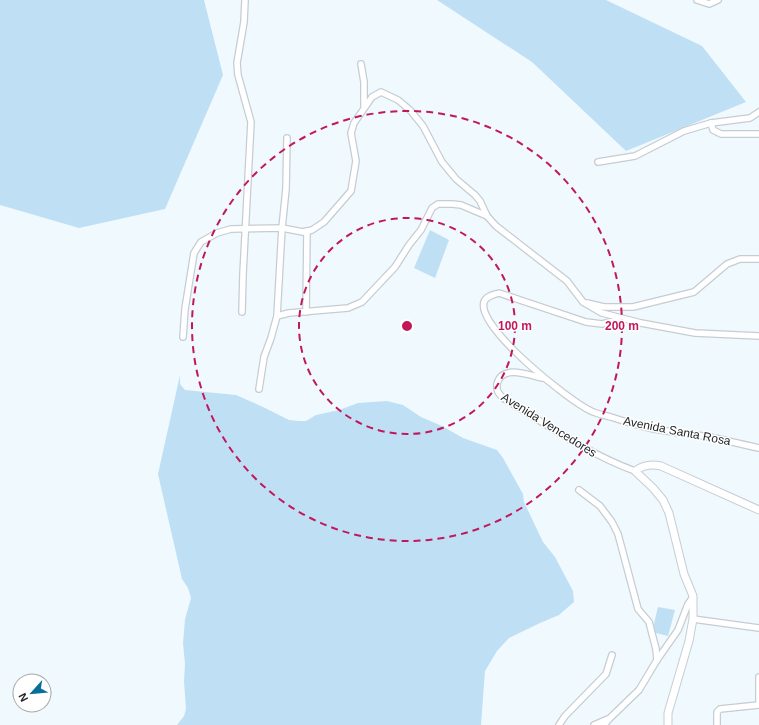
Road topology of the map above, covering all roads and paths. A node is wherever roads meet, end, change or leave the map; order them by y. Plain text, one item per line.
1 (245, 0) edge
2 (696, 0) edge
3 (718, 0) edge
4 (361, 64) dead end
5 (364, 106) junction
6 (759, 112) edge
7 (711, 123) junction
8 (759, 134) edge
9 (287, 138) dead end
10 (598, 162) dead end
11 (487, 216) junction
12 (245, 228) junction
13 (282, 228) junction
14 (307, 231) junction
15 (759, 259) edge
16 (583, 302) junction
17 (242, 312) dead end
18 (306, 312) junction
19 (277, 316) junction
20 (626, 319) junction
21 (759, 336) edge
22 (183, 337) dead end
23 (542, 378) junction
24 (259, 389) dead end
25 (759, 448) edge
26 (635, 471) junction
27 (579, 490) dead end
28 (759, 510) edge
29 (692, 593) junction
30 (693, 619) junction
31 (759, 628) edge
32 (612, 655) dead end
33 (657, 660) junction
34 (759, 677) edge
35 (759, 704) edge
36 (610, 718) junction
37 (559, 725) edge
38 (594, 725) edge
39 (604, 725) edge
40 (668, 725) edge
41 (716, 725) edge

1 - 12 street
2 - 3 street
4 - 5 street
5 - 11 street
5 - 14 street
6 - 7 street
7 - 8 street
7 - 10 street
9 - 13 street
11 - 16 street
11 - 18 street
12 - 13 street
12 - 17 street
12 - 22 street
13 - 14 street
13 - 19 street
14 - 18 street
15 - 16 street
16 - 20 street
18 - 19 street
19 - 24 street
20 - 21 street
20 - 23 street, Avenida Santa Rosa
23 - 25 street, Avenida Santa Rosa
23 - 26 street, Avenida Vencedores
26 - 28 street
26 - 29 street
27 - 33 street
29 - 30 street
29 - 33 street
30 - 31 street
30 - 40 street
32 - 37 street
33 - 36 street
34 - 35 street
35 - 41 street
36 - 38 street
36 - 39 street

